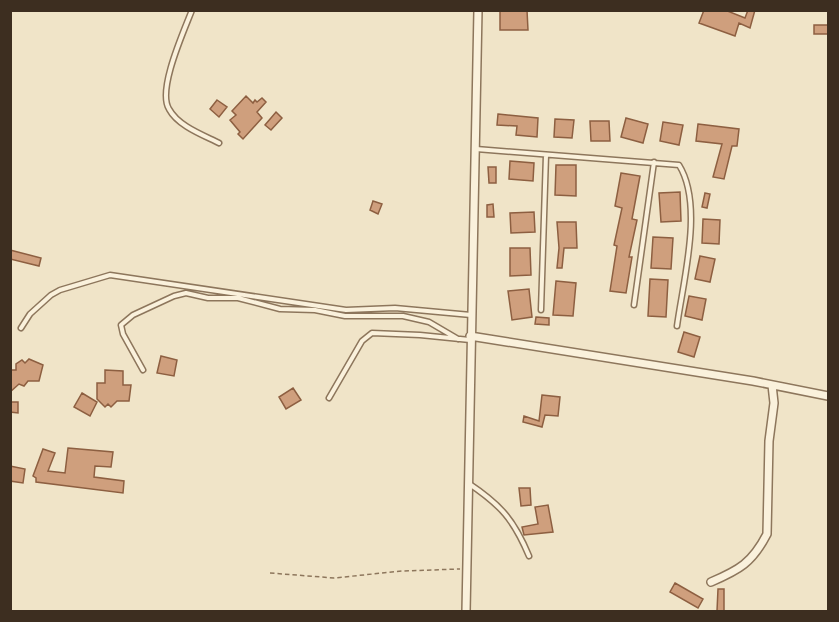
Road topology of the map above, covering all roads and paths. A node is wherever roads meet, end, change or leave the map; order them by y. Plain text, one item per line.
1 (192, 10) edge
2 (478, 10) edge
3 (219, 142) dead end
4 (475, 149) junction
5 (546, 154) junction
6 (654, 162) junction
7 (634, 304) dead end
8 (541, 310) dead end
9 (471, 315) junction
10 (677, 326) dead end
11 (21, 328) dead end
12 (470, 338) junction
13 (458, 339) junction
14 (143, 370) dead end
15 (772, 385) junction
16 (828, 396) edge
17 (329, 398) dead end
18 (468, 483) junction
19 (529, 556) dead end
20 (466, 568) junction
21 (270, 573) dead end
22 (711, 582) dead end
23 (465, 612) edge

1 - 3 lane
2 - 4 street
4 - 5 lane
4 - 9 street
5 - 6 lane
5 - 8 lane
6 - 7 lane
6 - 10 lane
9 - 11 lane
9 - 12 street
12 - 13 lane
12 - 15 street
12 - 18 street
13 - 14 lane
13 - 17 lane
15 - 16 street
15 - 22 street
18 - 19 lane
18 - 20 street
20 - 21 path
20 - 23 street

